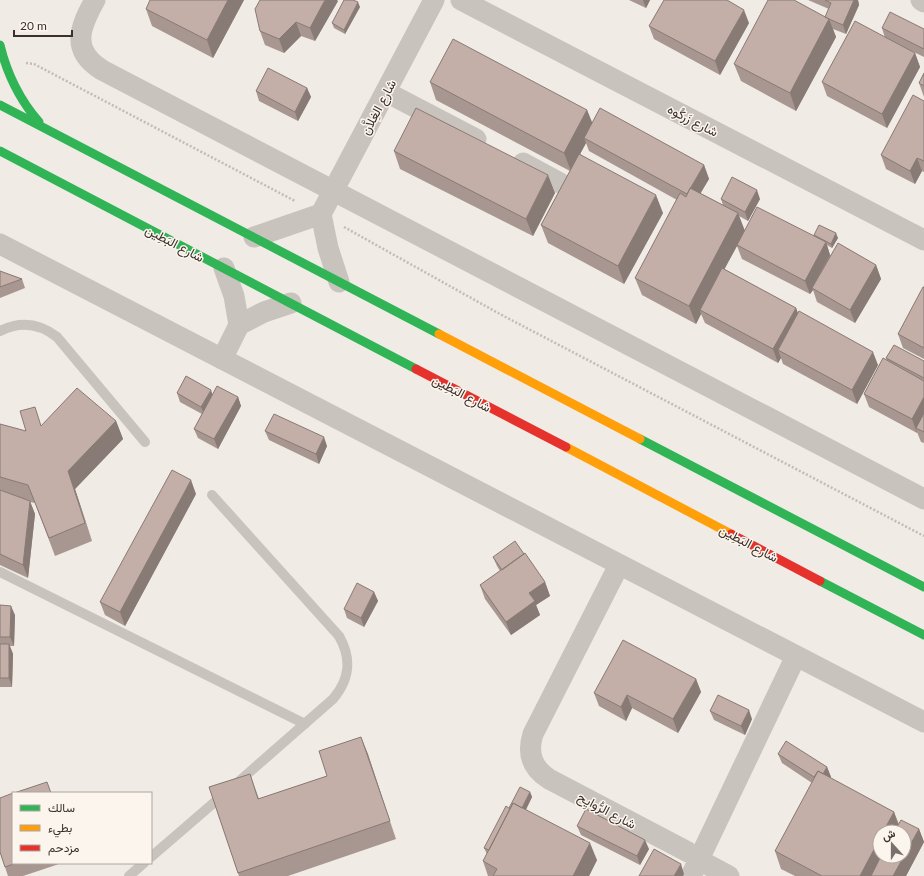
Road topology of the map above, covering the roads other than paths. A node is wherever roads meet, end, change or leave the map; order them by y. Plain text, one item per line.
1 (94, 0) edge
2 (434, 0) edge
3 (461, 0) edge
4 (921, 0) edge
5 (924, 2) edge
6 (0, 45) edge
7 (386, 92) junction
8 (0, 105) edge
9 (43, 128) junction
10 (0, 151) edge
11 (0, 160) edge
12 (17, 160) junction
13 (560, 182) dead end
14 (334, 190) junction
15 (321, 214) junction
16 (254, 237) junction
17 (924, 240) edge
18 (0, 244) edge
19 (224, 268) junction
20 (339, 282) junction
21 (291, 303) junction
22 (239, 325) junction
23 (0, 331) edge
24 (222, 359) junction
25 (146, 442) dead end
26 (212, 495) dead end
27 (924, 499) edge
28 (619, 564) junction
29 (0, 572) edge
30 (924, 587) edge
31 (924, 635) edge
32 (796, 656) junction
33 (924, 722) edge
34 (305, 724) junction
35 (152, 856) edge
36 (693, 863) edge
37 (143, 864) edge
38 (129, 876) edge
39 (729, 876) edge

1 - 14 street
2 - 7 street, شارع الغِلاَّن
3 - 17 street, شارع زَركُوه
4 - 5 street
6 - 9 main road
7 - 13 street
7 - 14 street, شارع الغِلاَّن
8 - 9 main road
9 - 16 main road
10 - 12 main road, شارع البَطِين
11 - 12 main road
12 - 19 main road, شارع البَطِين
14 - 15 street, شارع الغِلاَّن
14 - 27 street
15 - 16 street
15 - 20 street
16 - 20 main road
18 - 24 street
19 - 21 main road, شارع البَطِين
19 - 22 street
20 - 30 main road
21 - 22 street
21 - 31 main road, شارع البَطِين
22 - 24 street
23 - 25 lane
24 - 28 street
26 - 34 lane
28 - 32 street
28 - 36 street, شارع الرُّوايِح
29 - 34 lane
32 - 33 street
32 - 36 street
34 - 35 lane
36 - 39 street, شارع الرُّوايِح
37 - 38 lane

